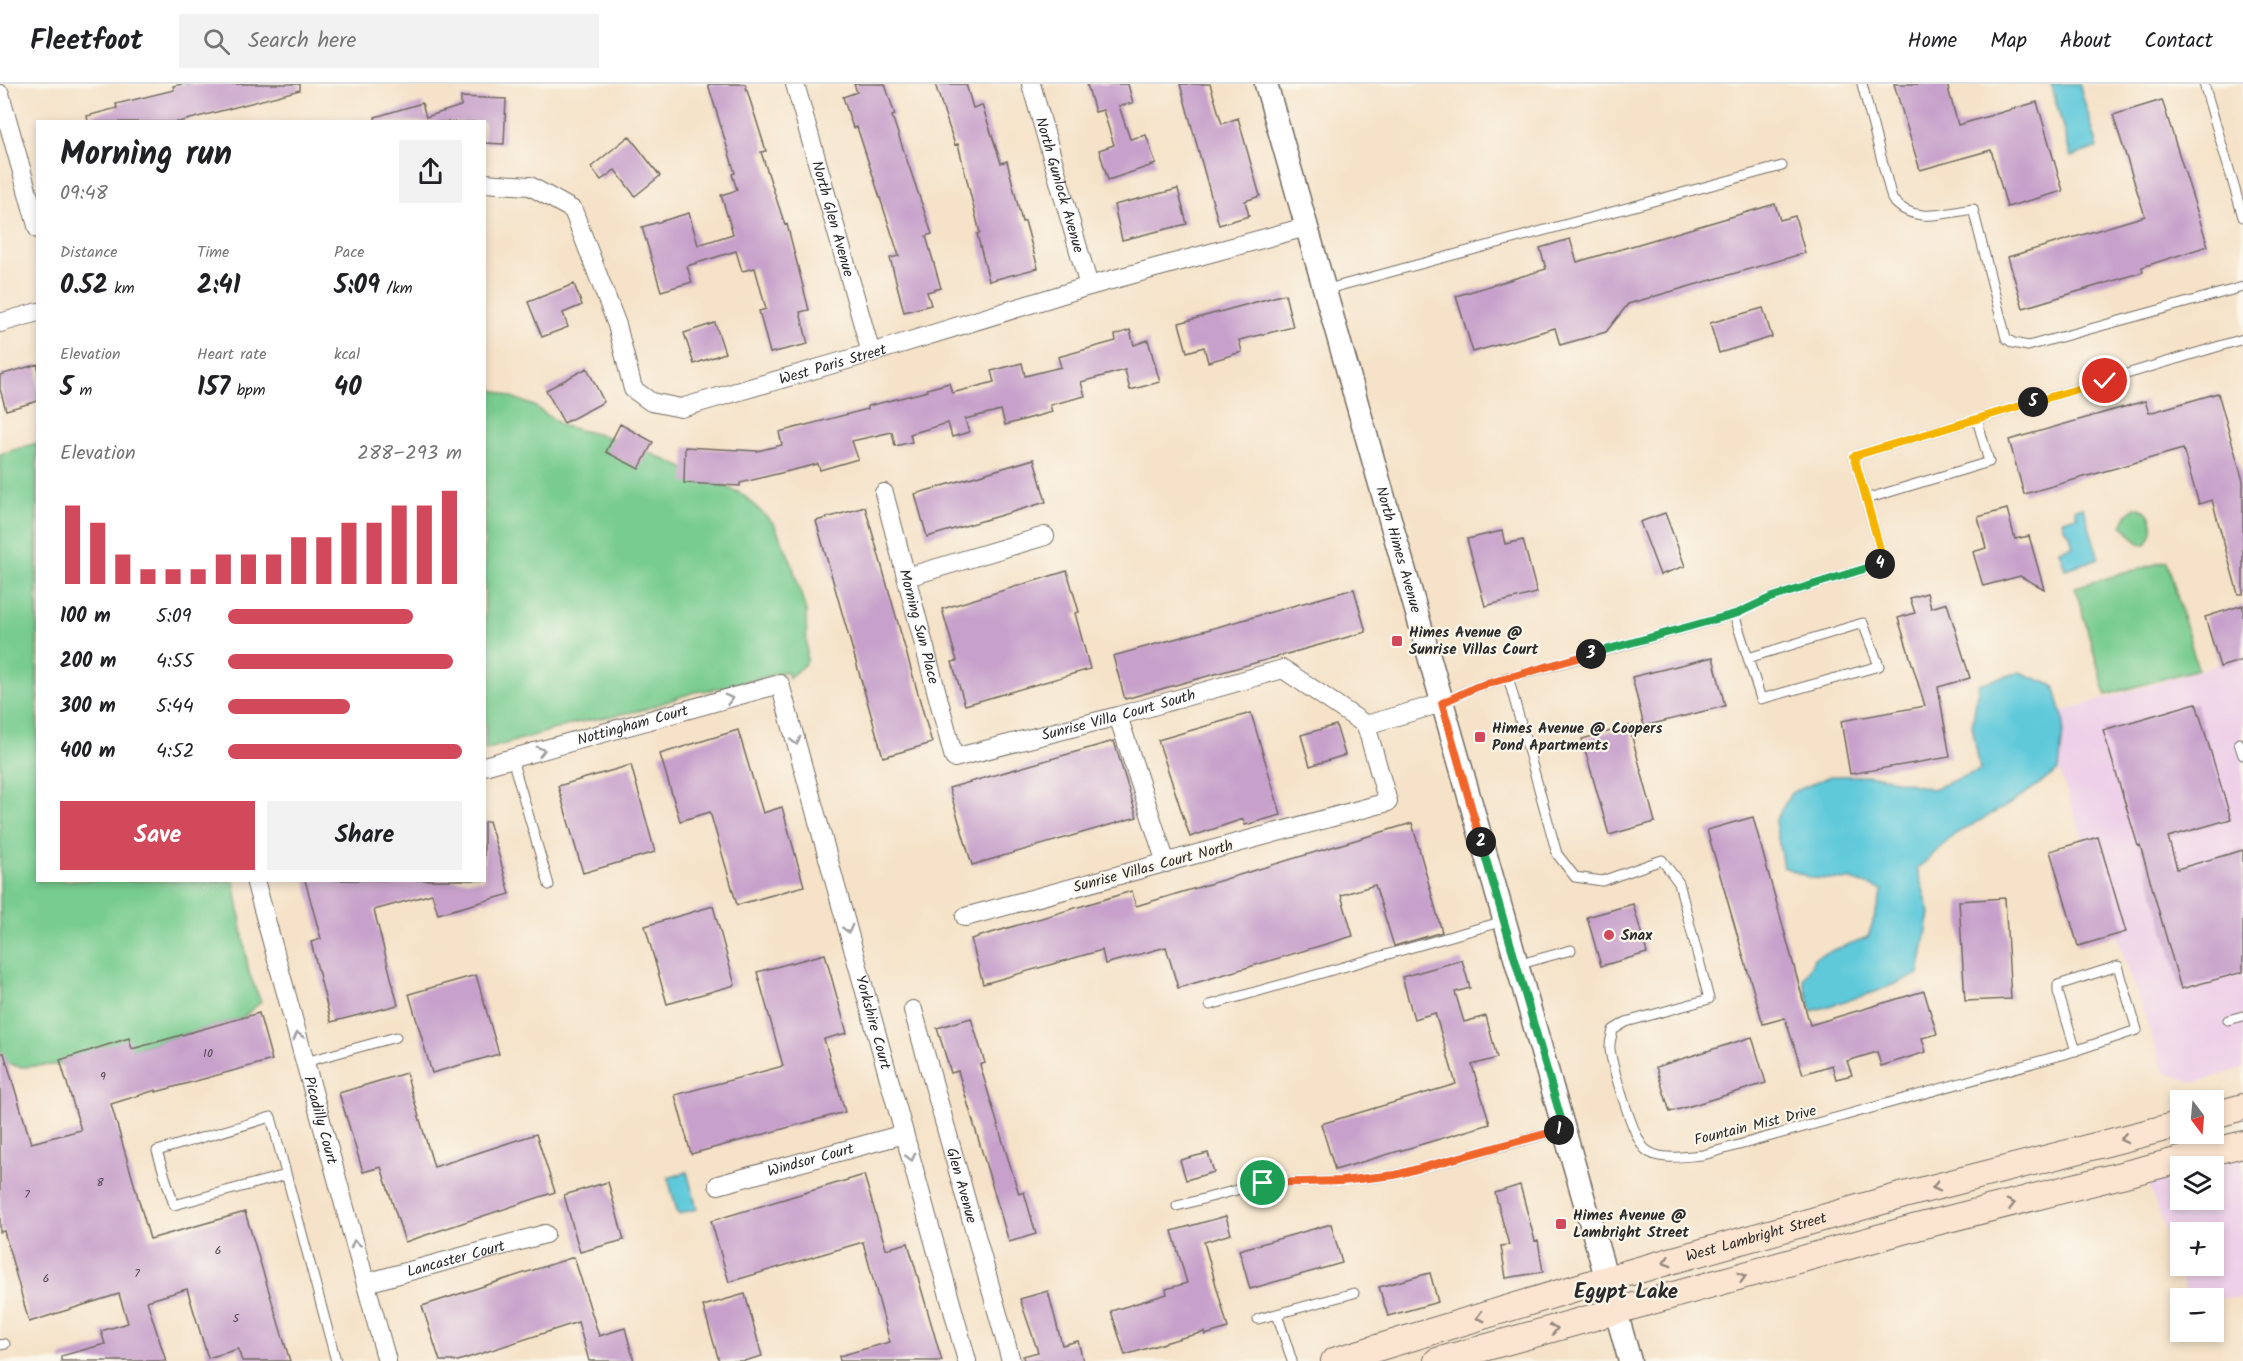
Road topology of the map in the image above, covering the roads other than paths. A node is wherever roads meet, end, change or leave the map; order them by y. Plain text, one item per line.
1 (795, 84) edge
2 (1031, 84) edge
3 (1266, 84) edge
4 (1862, 84) edge
5 (2204, 84) edge
6 (0, 94) edge
7 (1782, 166) dead end
8 (486, 183) edge
9 (2241, 200) edge
10 (2243, 217) edge
11 (36, 222) edge
12 (1306, 226) junction
13 (1089, 286) junction
14 (2243, 286) edge
15 (1324, 290) junction
16 (36, 313) edge
17 (0, 323) edge
18 (2243, 339) edge
19 (871, 353) junction
20 (1977, 419) junction
21 (884, 493) dead end
22 (1866, 499) junction
23 (1045, 536) dead end
24 (907, 577) junction
25 (1734, 614) junction
26 (1748, 658) junction
27 (1508, 677) junction
28 (780, 684) joint
29 (1442, 703) junction
30 (1118, 716) junction
31 (1366, 725) junction
32 (2239, 743) dead end
33 (2243, 755) edge
34 (954, 758) joint
35 (512, 759) junction
36 (486, 766) edge
37 (1166, 863) junction
38 (256, 882) edge
39 (549, 885) dead end
40 (965, 917) dead end
41 (1504, 921) junction
42 (1570, 950) dead end
43 (1517, 965) junction
44 (1210, 1005) dead end
45 (913, 1010) dead end
46 (2243, 1016) edge
47 (2228, 1020) dead end
48 (396, 1037) dead end
49 (2076, 1051) junction
50 (305, 1062) junction
51 (2243, 1107) edge
52 (2224, 1112) edge
53 (2170, 1127) edge
54 (1564, 1129) junction
55 (904, 1134) junction
56 (2243, 1144) edge
57 (286, 1174) junction
58 (718, 1185) dead end
59 (1177, 1206) dead end
60 (545, 1234) dead end
61 (1607, 1279) junction
62 (366, 1283) junction
63 (1354, 1293) dead end
64 (1616, 1312) junction
65 (1277, 1314) junction
66 (1258, 1319) dead end
67 (336, 1361) edge
68 (387, 1361) edge
69 (967, 1361) edge
70 (1011, 1361) edge
71 (1292, 1361) edge
72 (1334, 1361) edge
73 (1439, 1361) edge
74 (1630, 1361) edge

1 - 19 street, North Glen Avenue
2 - 13 street, North Gunlock Avenue
3 - 12 street, North Himes Avenue
4 - 14 lane
5 - 9 lane
6 - 11 street
7 - 15 lane
8 - 19 street, West Paris Street
9 - 10 lane
12 - 13 street, West Paris Street
12 - 15 street, North Himes Avenue
13 - 19 street, West Paris Street
15 - 29 street, North Himes Avenue
16 - 17 street
18 - 20 lane
20 - 22 lane
20 - 22 lane
21 - 24 street, Morning Sun Place
22 - 25 lane
23 - 24 street
24 - 34 street, Morning Sun Place
25 - 26 lane
25 - 27 lane
26 - 26 lane
27 - 29 lane
27 - 49 lane, Fountain Mist Drive
35 -> 28 street, Nottingham Court
28 -> 55 street, Yorkshire Court
29 - 31 street
29 - 41 street, North Himes Avenue
30 - 31 street, Sunrise Villa Court South
30 - 34 street, Sunrise Villa Court South
30 - 37 street
31 - 37 street, Sunrise Villas Court North
32 - 33 lane
35 - 36 street, Nottingham Court
35 - 39 lane
37 - 40 street, Sunrise Villas Court North
50 -> 38 street, Picadilly Court
41 - 43 street, North Himes Avenue
41 - 44 lane
42 - 43 lane
43 - 54 street, North Himes Avenue
45 - 70 street, Glen Avenue
46 - 47 lane
48 - 50 lane
49 - 49 lane, Fountain Mist Drive
62 -> 50 street, Picadilly Court
51 - 52 main road
53 -> 61 main road, West Lambright Street
54 - 59 lane
54 - 61 street, North Himes Avenue
55 - 58 street, Windsor Court
55 -> 69 street, Yorkshire Court
64 -> 56 main road
57 - 57 lane
57 - 67 lane
60 - 62 street, Lancaster Court
61 - 64 street, North Himes Avenue
61 -> 72 main road, West Lambright Street
62 - 68 street, Picadilly Court
63 - 65 lane
73 -> 64 main road
64 - 74 street, North Himes Avenue
65 - 66 lane
65 - 71 lane

